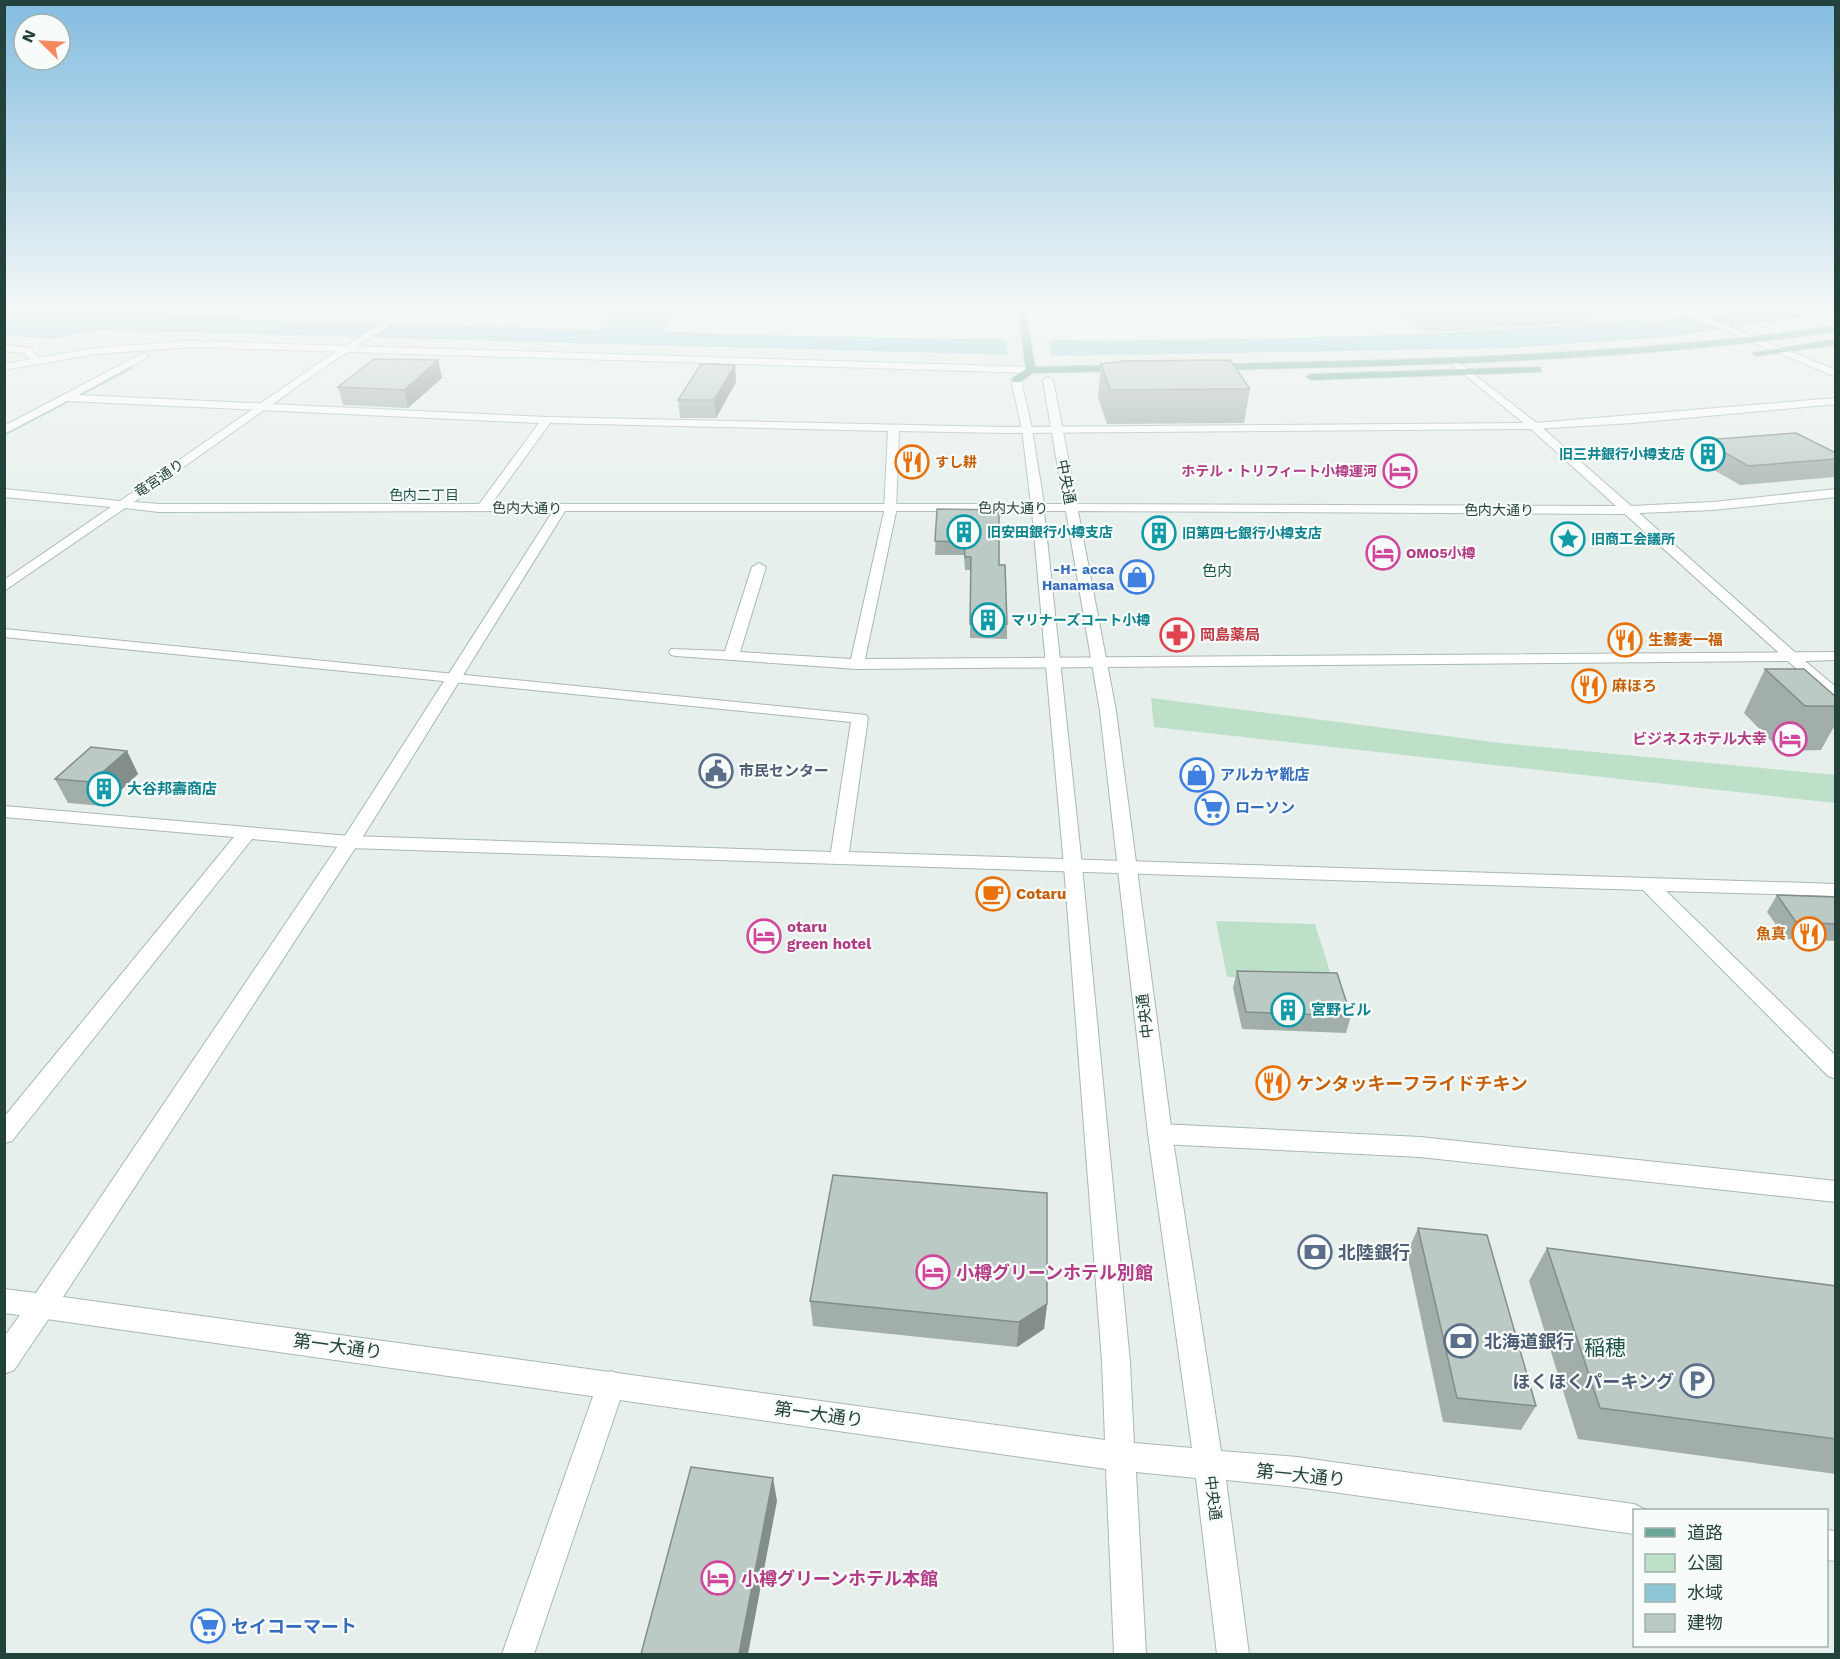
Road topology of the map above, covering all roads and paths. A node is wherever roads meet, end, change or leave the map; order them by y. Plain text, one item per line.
1 (83, 389) edge
2 (288, 389) edge
3 (1031, 389) edge
4 (1038, 389) edge
5 (1488, 389) edge
6 (68, 398) junction
7 (1836, 401) edge
8 (261, 407) junction
9 (547, 420) junction
10 (1534, 426) junction
11 (894, 428) junction
12 (1027, 429) junction
13 (1056, 429) junction
14 (4, 431) edge
15 (4, 493) edge
16 (1836, 493) edge
17 (118, 506) junction
18 (483, 507) junction
19 (890, 507) junction
20 (1038, 508) junction
21 (1071, 508) junction
22 (560, 509) junction
23 (1629, 510) junction
24 (759, 567) dead end
25 (4, 587) edge
26 (4, 633) edge
27 (675, 652) dead end
28 (732, 654) junction
29 (1836, 656) edge
30 (1794, 658) junction
31 (1055, 662) junction
32 (857, 664) junction
33 (1100, 665) junction
34 (452, 679) junction
35 (1836, 696) edge
36 (4, 811) edge
37 (248, 832) junction
38 (350, 842) junction
39 (839, 858) junction
40 (1073, 866) junction
41 (1128, 867) junction
42 (1647, 883) junction
43 (1836, 890) edge
44 (1836, 1070) edge
45 (4, 1134) edge
46 (1160, 1134) junction
47 (1836, 1192) edge
48 (4, 1301) edge
49 (43, 1305) junction
50 (4, 1361) edge
51 (611, 1385) junction
52 (1119, 1456) junction
53 (1209, 1466) junction
54 (1633, 1519) edge
55 (518, 1654) edge
56 (1130, 1654) edge
57 (1233, 1654) edge

1 - 6 street
2 - 8 street, 竜宮通り
3 - 12 street, 中央通
4 - 13 street, 中央通
5 - 10 street
6 - 8 street
6 - 14 street
7 - 10 street
8 - 9 street
8 - 17 street, 竜宮通り
9 - 11 street
9 - 18 street
10 - 13 street
10 - 23 street
11 - 12 street
11 - 19 street
12 - 13 street
12 - 20 street, 中央通
13 - 21 street, 中央通
15 - 17 street, 色内大通り
16 - 23 street, 色内大通り
17 - 18 street, 色内大通り
17 - 25 street, 竜宮通り
18 - 22 street, 色内大通り
19 - 20 street, 色内大通り
19 - 22 street, 色内大通り
19 - 32 street
20 - 21 street, 色内大通り
20 - 31 street, 中央通
21 - 23 street, 色内大通り
21 - 33 street, 中央通
22 - 34 street
23 - 30 street
24 - 28 street
26 - 34 street
27 - 28 street
28 - 32 street
29 - 30 street
30 - 33 street
30 - 35 street
31 - 32 street
31 - 33 street
31 - 40 street, 中央通
33 - 41 street, 中央通
34 - 38 street
34 - 39 street
36 - 37 street
37 - 38 street
37 - 45 street
38 - 39 street
38 - 49 street
39 - 40 street
40 - 41 street
40 - 52 street, 中央通
41 - 42 street
41 - 46 street, 中央通
42 - 43 street
42 - 44 street
46 - 47 street
46 - 53 street, 中央通
48 - 49 street, 第一大通り
49 - 50 street
49 - 51 street, 第一大通り
51 - 52 street, 第一大通り
51 - 55 street
52 - 53 street, 第一大通り
52 - 56 street, 中央通
53 - 54 street, 第一大通り
53 - 57 street, 中央通

